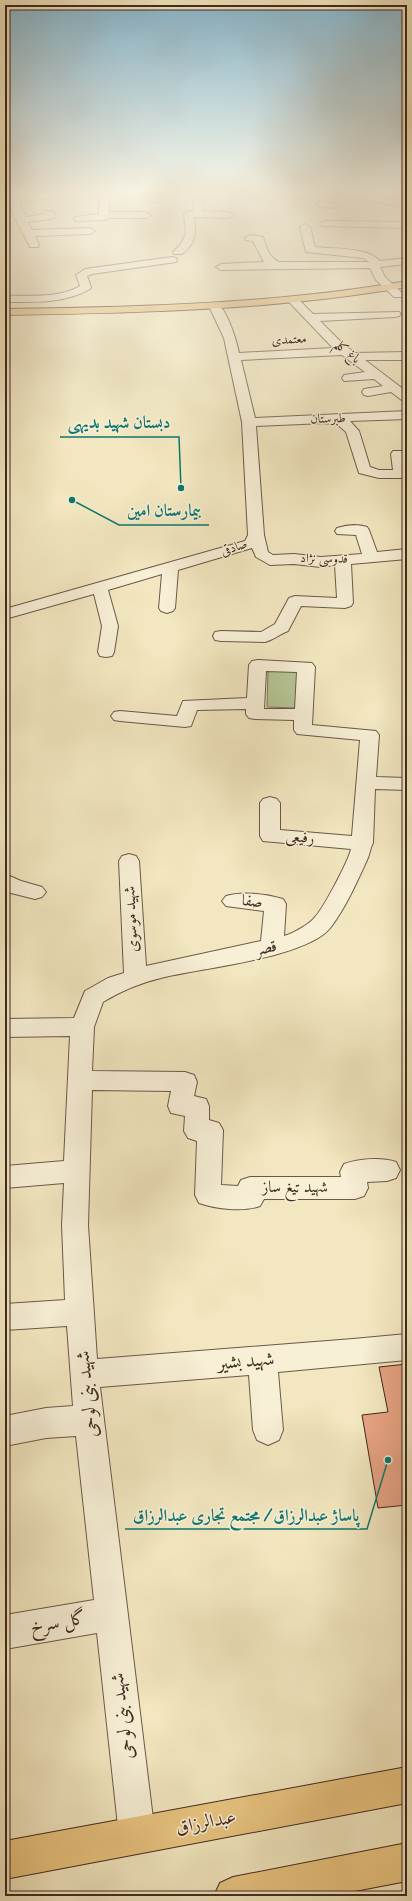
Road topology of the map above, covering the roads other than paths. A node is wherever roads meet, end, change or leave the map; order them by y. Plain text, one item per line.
1 (83, 279) edge
2 (381, 279) edge
3 (407, 284) edge
4 (399, 292) edge
5 (381, 297) junction
6 (5, 299) edge
7 (296, 303) junction
8 (217, 309) junction
9 (5, 312) edge
10 (395, 314) junction
11 (5, 318) edge
12 (310, 318) junction
13 (407, 319) edge
14 (348, 354) junction
15 (235, 356) junction
16 (407, 356) edge
17 (376, 375) junction
18 (348, 378) dead end
19 (395, 388) junction
20 (368, 392) dead end
21 (407, 398) edge
22 (407, 415) edge
23 (328, 420) junction
24 (249, 422) junction
25 (398, 454) dead end
26 (404, 474) edge
27 (342, 531) dead end
28 (256, 535) junction
29 (407, 554) edge
30 (371, 558) junction
31 (343, 560) junction
32 (170, 568) junction
33 (100, 588) junction
34 (167, 608) dead end
35 (5, 614) edge
36 (221, 636) dead end
37 (106, 652) dead end
38 (256, 703) junction
39 (120, 716) dead end
40 (302, 716) junction
41 (365, 783) junction
42 (407, 784) edge
43 (270, 803) dead end
44 (363, 843) junction
45 (129, 861) dead end
46 (5, 881) edge
47 (35, 892) dead end
48 (233, 900) dead end
49 (272, 947) junction
50 (135, 978) junction
51 (82, 1027) junction
52 (5, 1028) edge
53 (80, 1080) junction
54 (387, 1170) dead end
55 (77, 1171) junction
56 (5, 1177) edge
57 (80, 1312) junction
58 (5, 1317) edge
59 (407, 1347) edge
60 (263, 1361) junction
61 (85, 1374) junction
62 (90, 1420) junction
63 (268, 1430) dead end
64 (5, 1431) edge
65 (112, 1614) junction
66 (5, 1632) edge
67 (407, 1785) edge
68 (137, 1836) junction
69 (5, 1860) edge
70 (407, 1862) edge
71 (233, 1896) edge

1 - 6 street
2 - 4 street
3 - 4 main road
4 - 5 main road
5 - 7 main road
5 - 10 street
7 - 8 main road
7 - 12 street, باغ کلم
8 - 9 main road
8 - 11 main road
8 - 15 street, صادقی
10 - 12 street
10 - 13 street
12 - 14 street, باغ کلم
14 - 15 street, معتمدی
14 - 16 street, معتمدی
14 - 17 street, باغ کلم
15 - 24 street, صادقی
17 - 18 street
17 - 19 street, باغ کلم
19 - 20 street
19 - 21 street, باغ کلم
22 - 23 street, طبرستان
23 - 24 street, طبرستان
23 - 26 street
24 - 28 street, صادقی
25 - 26 street
27 - 30 street
28 - 31 street, قدوسی نژاد
28 - 32 street, صادقی
29 - 30 street, قدوسی نژاد
30 - 31 street, قدوسی نژاد
31 - 36 street
32 - 33 street, صادقی
32 - 34 street
33 - 35 street, صادقی
33 - 37 street
38 - 39 street
38 - 40 street
38 - 40 street
40 - 41 street, قصر
41 - 42 street
41 - 44 street, قصر
43 - 44 street, رفیعی
44 - 49 street, قصر
45 - 50 street, شهید موسوی
46 - 47 street
48 - 49 street, صفا
49 - 50 street, قصر
50 - 51 street, قصر
51 - 52 street
51 - 53 street, شهید بنی لوحی
53 - 54 street, شهید تیغ ساز
53 - 55 street, شهید بنی لوحی
55 - 56 street
55 - 57 street, شهید بنی لوحی
57 - 58 street
57 - 61 street, شهید بنی لوحی
59 - 60 street, شهید بشیر
60 - 61 street, شهید بشیر
60 - 63 street
61 - 62 street, شهید بنی لوحی
62 - 64 street
62 - 65 street, شهید بنی لوحی
65 - 66 street, گل سرخ
65 - 68 street, شهید بنی لوحی
67 - 68 main road, عبدالرزاق
68 - 69 main road, عبدالرزاق
70 - 71 main road

